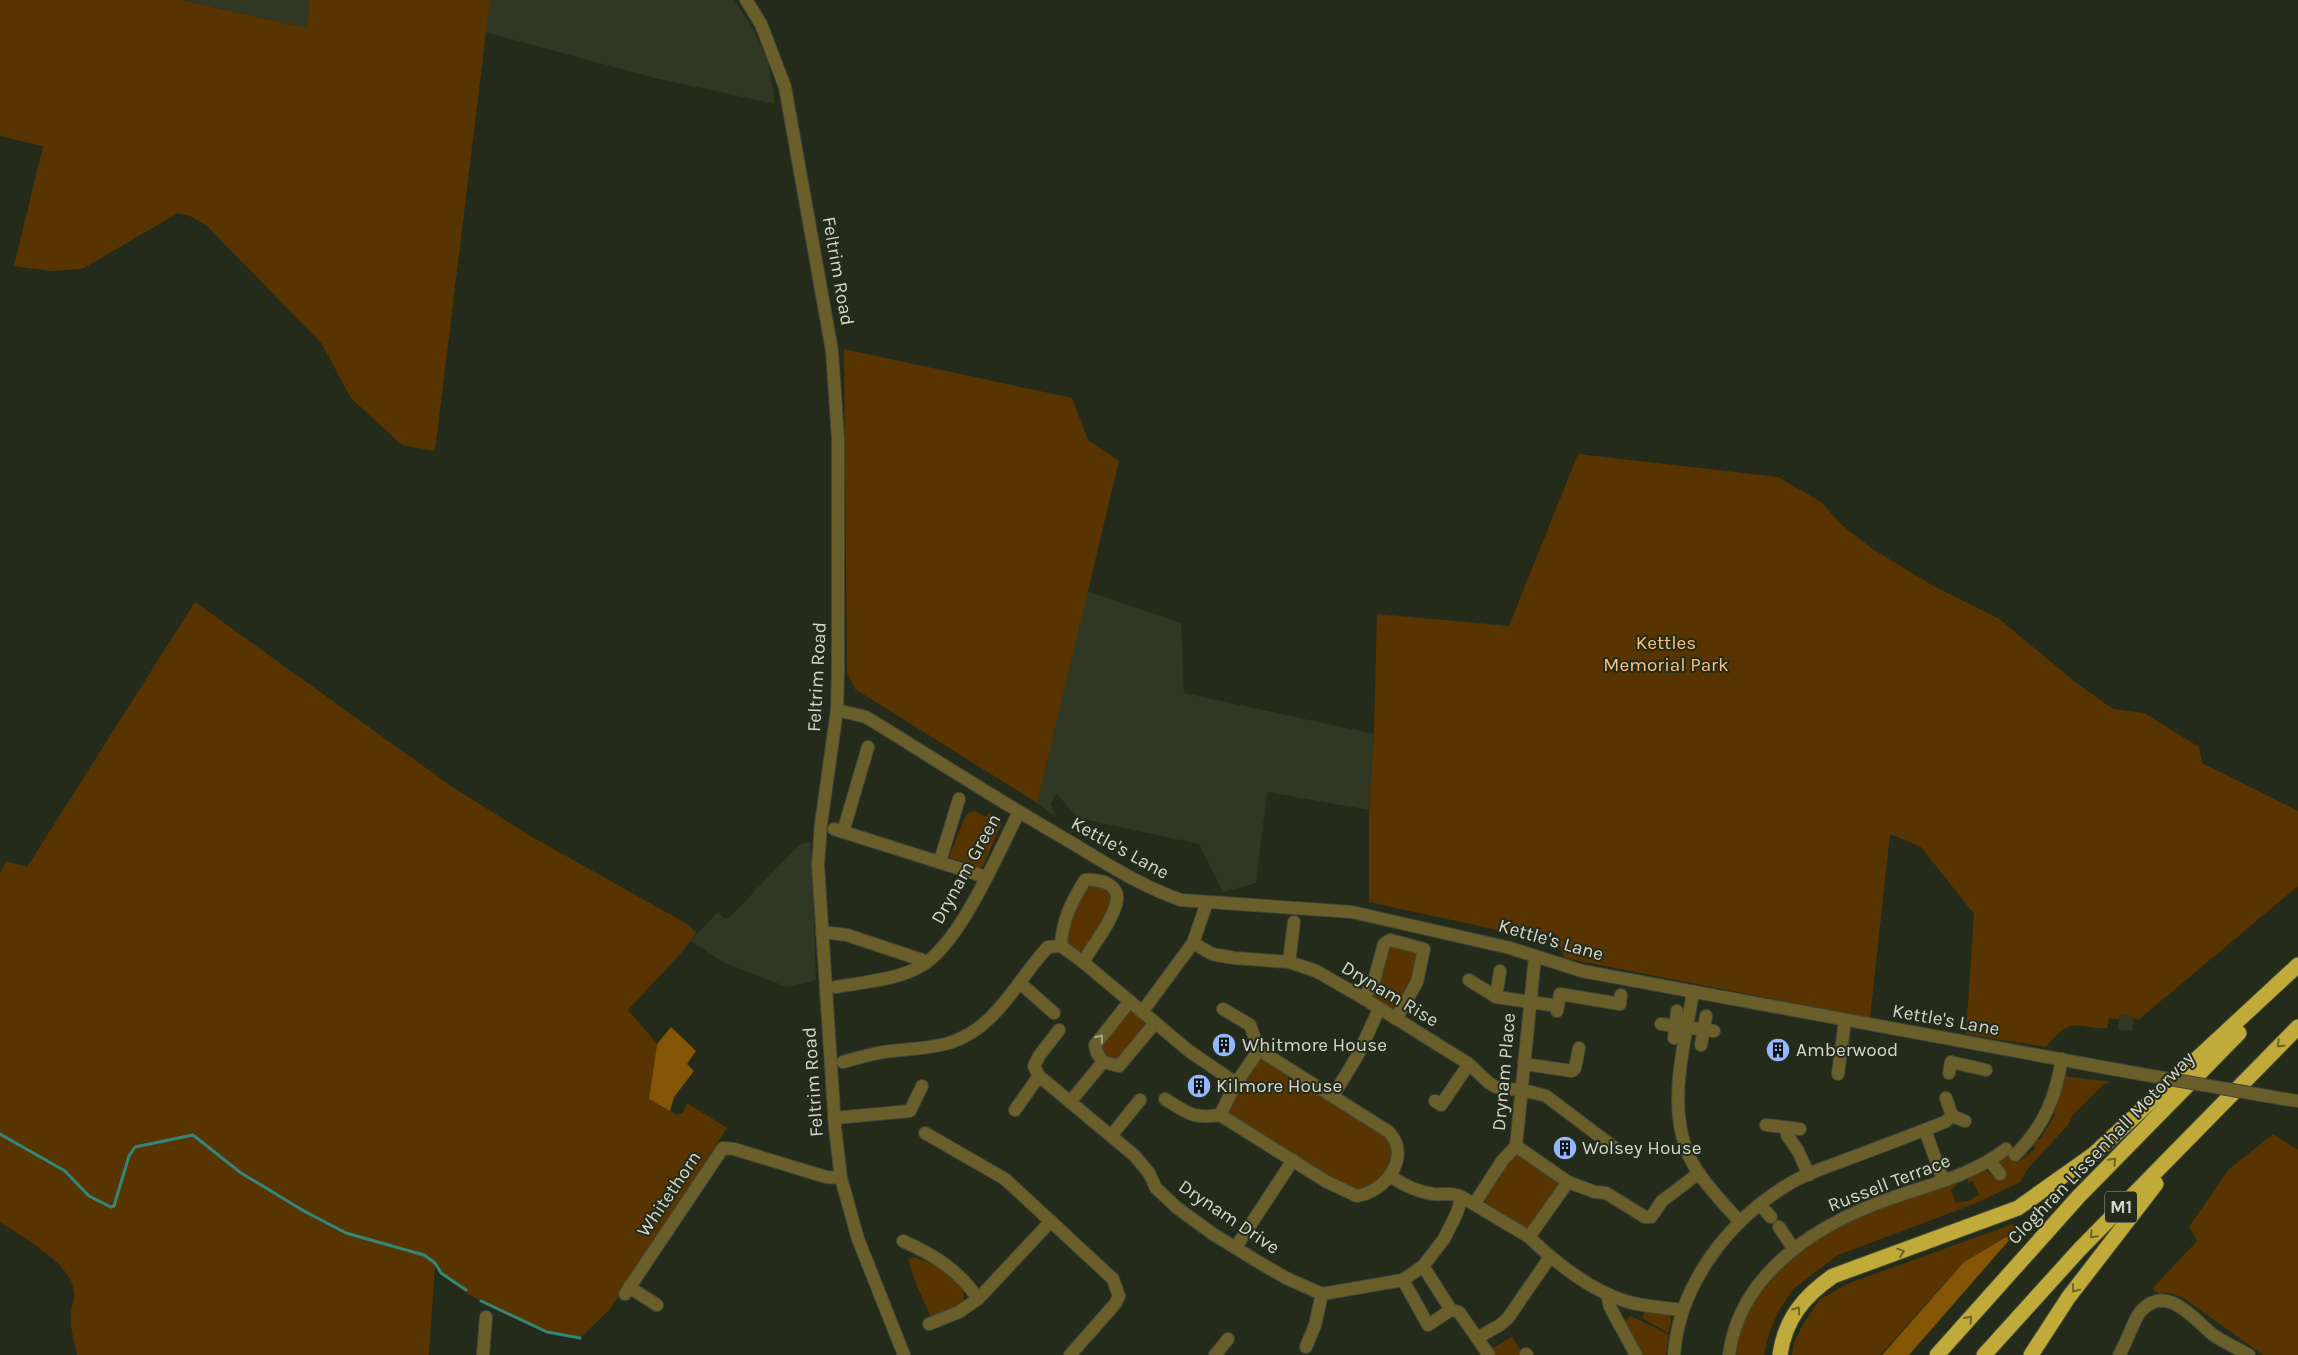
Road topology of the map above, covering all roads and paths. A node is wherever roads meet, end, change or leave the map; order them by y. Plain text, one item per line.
1 (746, 0) edge
2 (837, 710) junction
3 (868, 747) dead end
4 (959, 799) dead end
5 (1019, 812) junction
6 (940, 861) junction
7 (986, 877) junction
8 (1207, 902) junction
9 (1294, 922) dead end
10 (822, 932) junction
11 (1193, 943) junction
12 (1061, 946) junction
13 (1535, 956) junction
14 (1083, 962) junction
15 (1289, 962) junction
16 (926, 963) junction
17 (2298, 965) edge
18 (1500, 971) dead end
19 (2298, 973) edge
20 (1469, 980) dead end
21 (1020, 983) junction
22 (836, 987) dead end
23 (1693, 992) junction
24 (1621, 995) dead end
25 (1496, 997) junction
26 (1363, 998) junction
27 (1130, 1001) junction
28 (1530, 1001) junction
29 (1223, 1009) dead end
30 (1378, 1009) junction
31 (1677, 1010) dead end
32 (1142, 1012) junction
33 (1054, 1013) dead end
34 (1706, 1016) dead end
35 (1396, 1019) junction
36 (1845, 1021) junction
37 (1155, 1023) junction
38 (1661, 1024) dead end
39 (2298, 1027) edge
40 (1059, 1030) dead end
41 (1679, 1030) junction
42 (1709, 1030) junction
43 (1974, 1043) junction
44 (1701, 1045) dead end
45 (1579, 1048) dead end
46 (1258, 1050) junction
47 (2062, 1059) junction
48 (843, 1062) dead end
49 (1103, 1062) junction
50 (2261, 1062) junction
51 (1469, 1064) junction
52 (1524, 1064) junction
53 (1968, 1066) junction
54 (1986, 1070) dead end
55 (1949, 1073) dead end
56 (1838, 1074) dead end
57 (1038, 1076) junction
58 (1236, 1083) junction
59 (922, 1086) dead end
60 (1521, 1091) junction
61 (1333, 1096) junction
62 (1946, 1098) dead end
63 (1165, 1099) dead end
64 (1140, 1100) dead end
65 (1435, 1101) dead end
66 (2298, 1101) edge
67 (1070, 1102) junction
68 (1015, 1110) dead end
69 (1220, 1115) junction
70 (1952, 1116) junction
71 (834, 1118) junction
72 (1965, 1121) dead end
73 (1766, 1125) dead end
74 (1925, 1130) junction
75 (925, 1133) dead end
76 (1111, 1136) junction
77 (1516, 1146) junction
78 (1615, 1148) dead end
79 (1293, 1160) junction
80 (1990, 1161) junction
81 (1699, 1173) junction
82 (2000, 1174) dead end
83 (1809, 1175) junction
84 (1390, 1176) junction
85 (841, 1178) junction
86 (1943, 1180) junction
87 (1568, 1182) junction
88 (1462, 1197) junction
89 (1475, 1203) junction
90 (1760, 1205) junction
91 (1771, 1217) dead end
92 (1051, 1221) junction
93 (1740, 1222) junction
94 (1779, 1227) dead end
95 (1528, 1237) junction
96 (903, 1241) dead end
97 (1236, 1247) junction
98 (1793, 1248) junction
99 (1550, 1257) junction
100 (1423, 1266) junction
101 (1403, 1280) junction
102 (1322, 1294) junction
103 (1606, 1294) junction
104 (978, 1299) junction
105 (657, 1306) dead end
106 (1451, 1310) junction
107 (1682, 1310) junction
108 (486, 1317) dead end
109 (929, 1324) dead end
110 (1477, 1338) junction
111 (1228, 1339) dead end
112 (1306, 1347) dead end
113 (483, 1355) edge
114 (904, 1355) edge
115 (1070, 1355) edge
116 (1215, 1355) edge
117 (1489, 1355) edge
118 (1636, 1355) edge
119 (1674, 1355) edge
120 (1728, 1355) edge
121 (1780, 1355) edge
122 (1937, 1355) edge
123 (1984, 1355) edge
124 (2030, 1355) edge
125 (2119, 1355) edge
126 (2249, 1355) edge

1 - 2 street, Feltrim Road
2 - 5 street, Kettle's Lane
2 - 10 street, Feltrim Road
3 - 6 street
4 - 6 street
5 - 7 street, Drynam Green
5 - 8 street, Kettle's Lane
6 - 7 street
7 - 16 street, Drynam Green
8 - 11 street
8 - 13 street, Kettle's Lane
9 - 15 street
10 - 16 street
10 - 71 street, Feltrim Road
11 - 15 street, Drynam Rise
11 - 32 street
12 - 14 street
12 - 14 street
12 - 21 street
13 - 23 street, Kettle's Lane
13 - 28 street, Drynam Place
14 - 27 street
15 - 26 street, Drynam Rise
16 - 22 street, Drynam Green
121 -> 17 highway
18 - 25 street, Drynam Place
122 -> 19 highway, Cloghran Lissenhall Motorway / M1
20 - 25 street, Drynam Place
21 - 33 street
21 - 48 street
23 - 36 street, Kettle's Lane
23 - 41 street
24 - 28 street
25 - 28 street, Drynam Place
26 - 30 street, Drynam Rise
26 - 35 street
27 - 32 street
49 -> 27 street
28 - 52 street, Drynam Place
29 - 46 street
30 - 35 street, Drynam Rise
30 - 61 street
31 - 41 street
32 - 37 street
34 - 42 street
35 - 51 street, Drynam Rise
36 - 43 street, Kettle's Lane
36 - 56 street
37 - 49 street
37 - 58 street
38 - 41 street
39 -> 50 highway, M1
40 - 57 street
41 - 42 street
41 - 81 street
42 - 44 street
43 - 47 street, Kettle's Lane
43 - 53 street
45 - 52 street
46 - 58 street
46 - 61 street
47 - 66 street, Kettle's Lane, bridge
47 - 80 street, Russell Terrace
49 - 67 street
50 -> 123 highway, M1
50 -> 124 highway
51 - 60 street, Drynam Rise
51 - 65 street
52 - 60 street, Drynam Place
53 - 54 street
53 - 55 street
57 - 67 street, Drynam Drive
57 - 68 street
58 - 69 street
59 - 71 street
60 - 77 street, Drynam Place
60 - 78 street
61 - 84 street
62 - 70 street
63 - 69 street
64 - 76 street
67 - 76 street, Drynam Drive
69 - 79 street
70 - 72 street
70 - 74 street
71 - 85 street, Feltrim Road
73 - 83 street
74 - 83 street
74 - 86 street
75 - 92 street
76 - 97 street, Drynam Drive
77 - 87 street
77 - 89 street
79 - 84 street
79 - 97 street
80 - 82 street
80 - 86 street, Russell Terrace
81 - 87 street
81 - 93 street
83 - 90 street
84 - 88 street
85 - 105 street, Whitethorn
85 - 114 street, Feltrim Road
86 - 98 street, Russell Terrace
87 - 95 street
88 - 89 street
88 - 100 street
89 - 95 street
90 - 91 street
90 - 93 street
92 - 104 street
92 - 115 street
93 - 107 street
94 - 98 street
95 - 99 street
96 - 104 street
97 - 102 street, Drynam Drive
98 - 120 street, Russell Terrace
99 - 103 street
99 - 110 street
100 - 101 street
100 - 106 street
101 - 102 street
101 - 106 street
102 - 112 street
103 - 107 street
103 - 118 street
104 - 109 street
106 - 110 street
107 - 119 street
108 - 113 street
110 - 117 street
111 - 116 street
125 - 126 street

